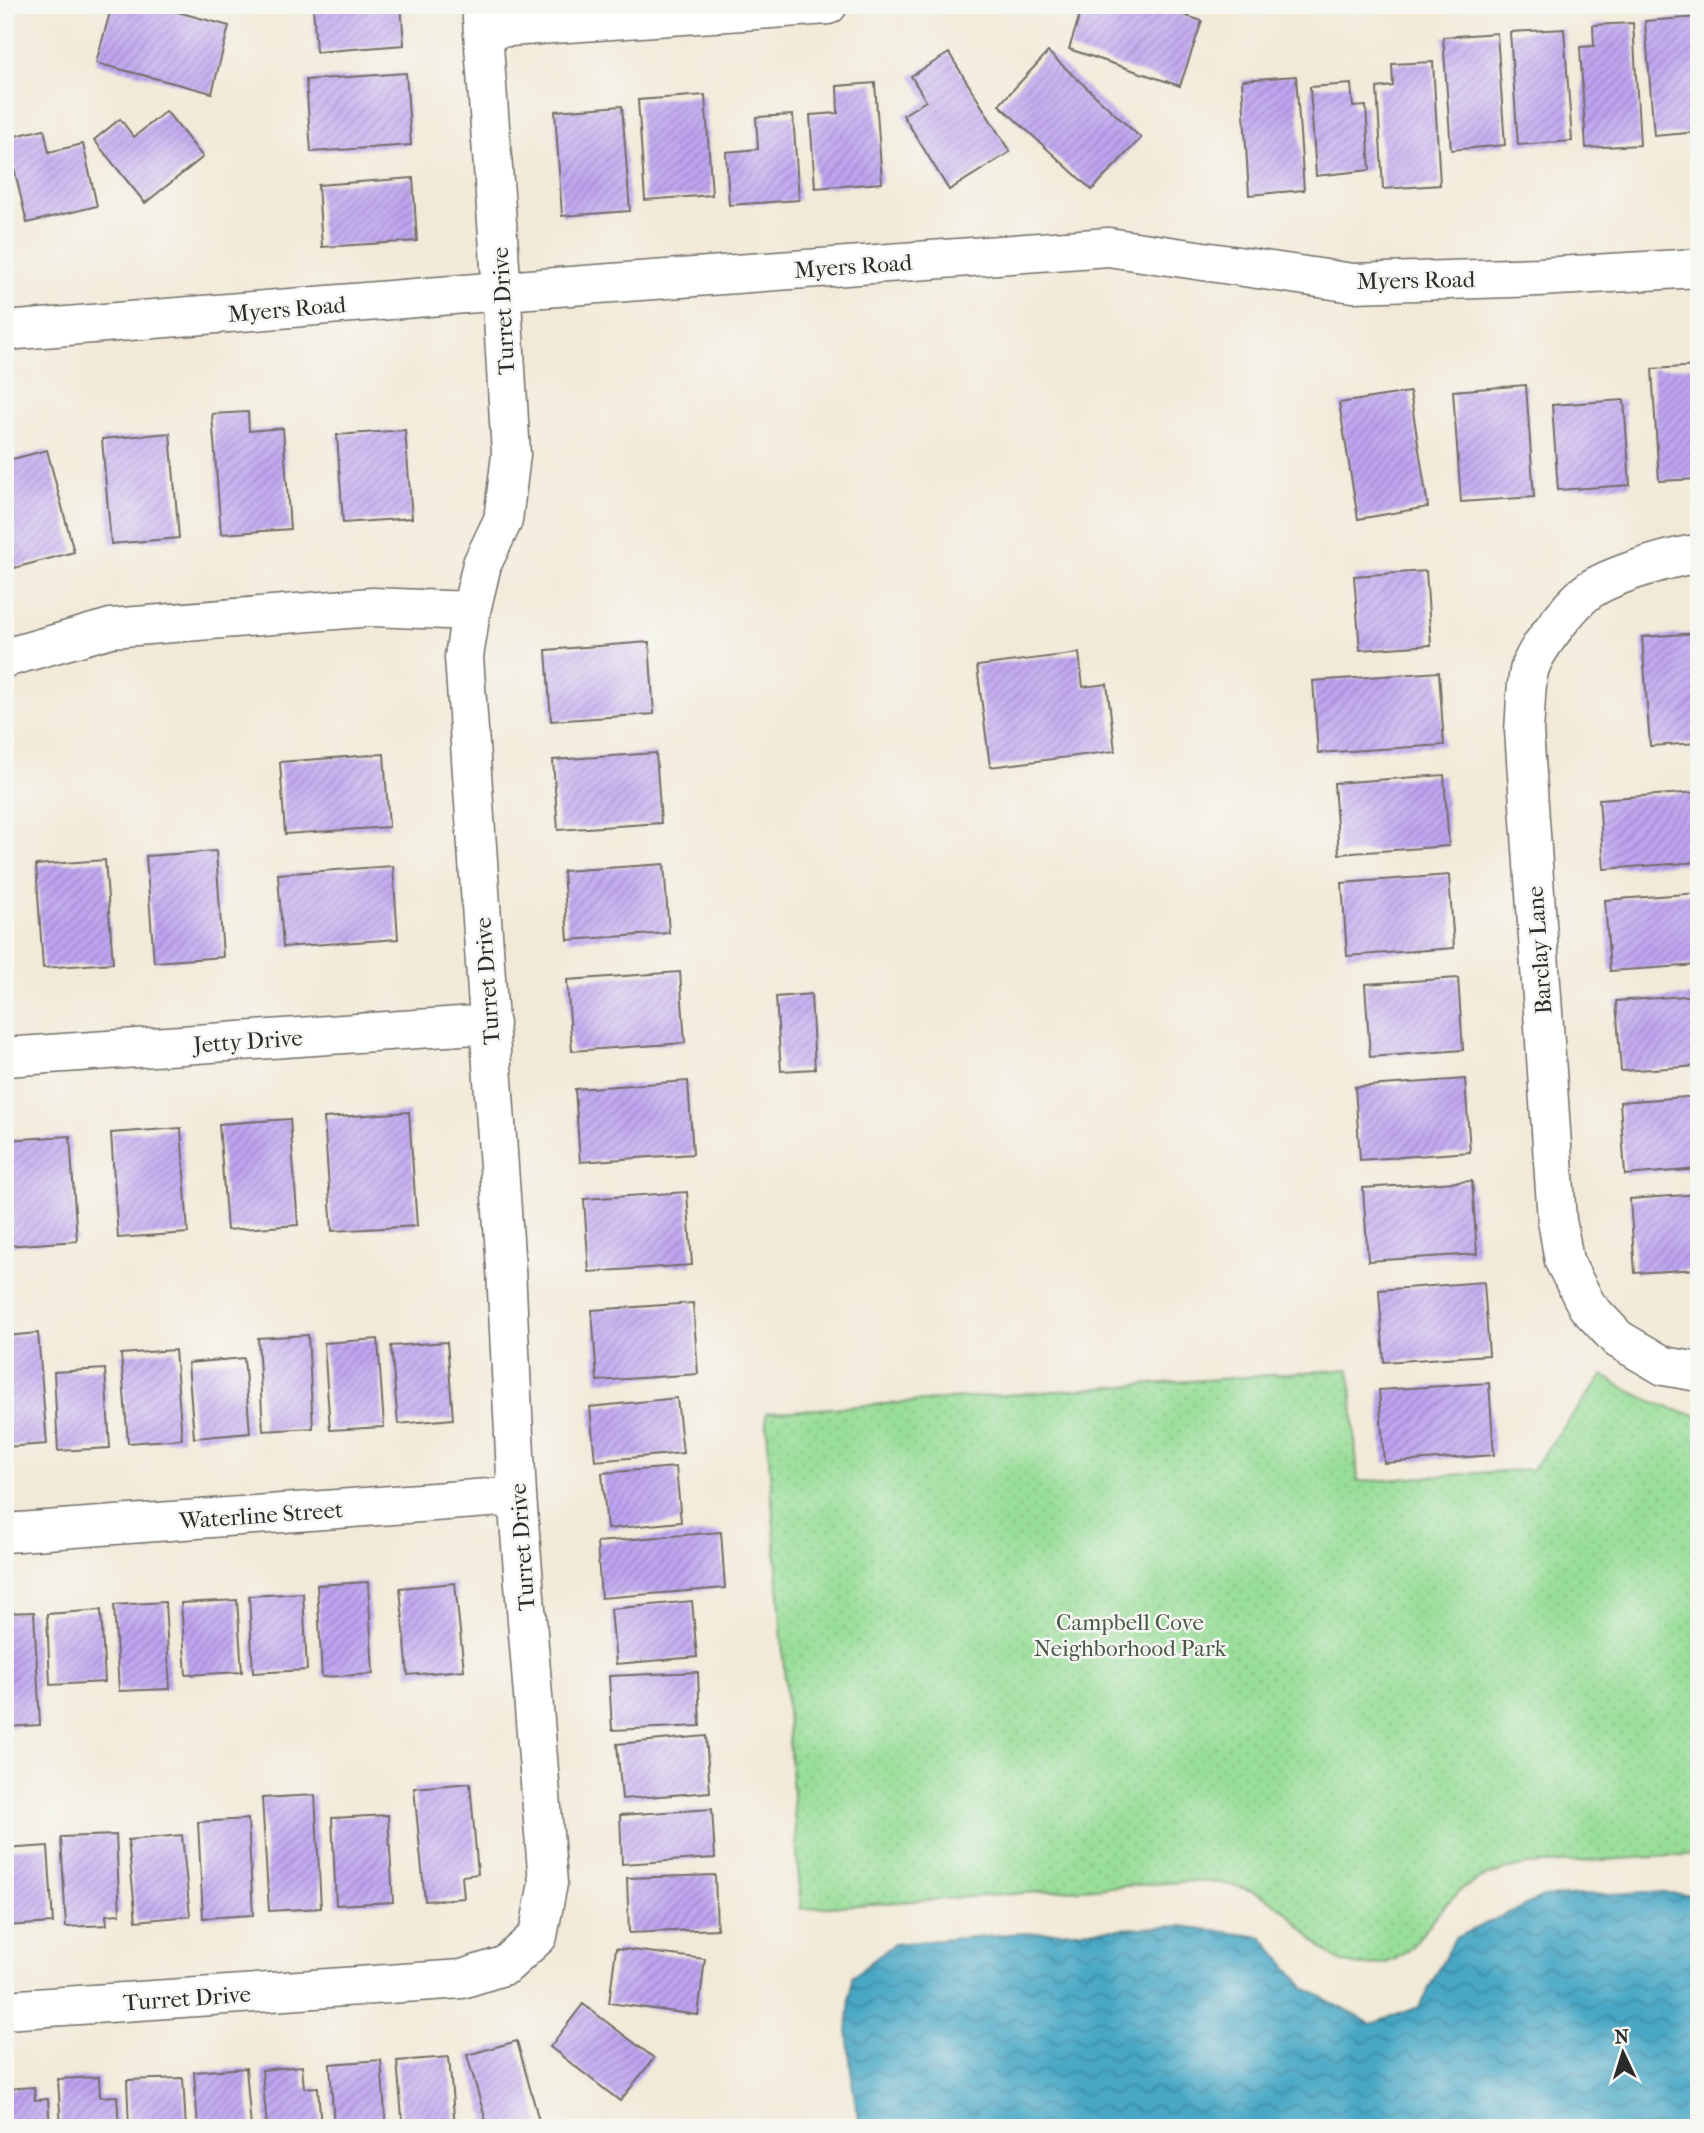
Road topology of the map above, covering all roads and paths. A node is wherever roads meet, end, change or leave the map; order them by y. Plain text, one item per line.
1 (828, 5) edge
2 (482, 17) edge
3 (1699, 268) edge
4 (502, 291) junction
5 (5, 331) edge
6 (1699, 554) edge
7 (471, 611) junction
8 (5, 659) edge
9 (490, 1024) junction
10 (5, 1057) edge
11 (1699, 1373) edge
12 (517, 1496) junction
13 (5, 1533) edge
14 (5, 2010) edge

1 - 2 street
2 - 4 street, Turret Drive
3 - 4 street, Myers Road
4 - 5 street, Myers Road
4 - 7 street, Turret Drive
6 - 11 street, Barclay Lane
7 - 8 street
7 - 9 street, Turret Drive
9 - 10 street, Jetty Drive
9 - 12 street, Turret Drive
12 - 13 street, Waterline Street
12 - 14 street, Turret Drive

